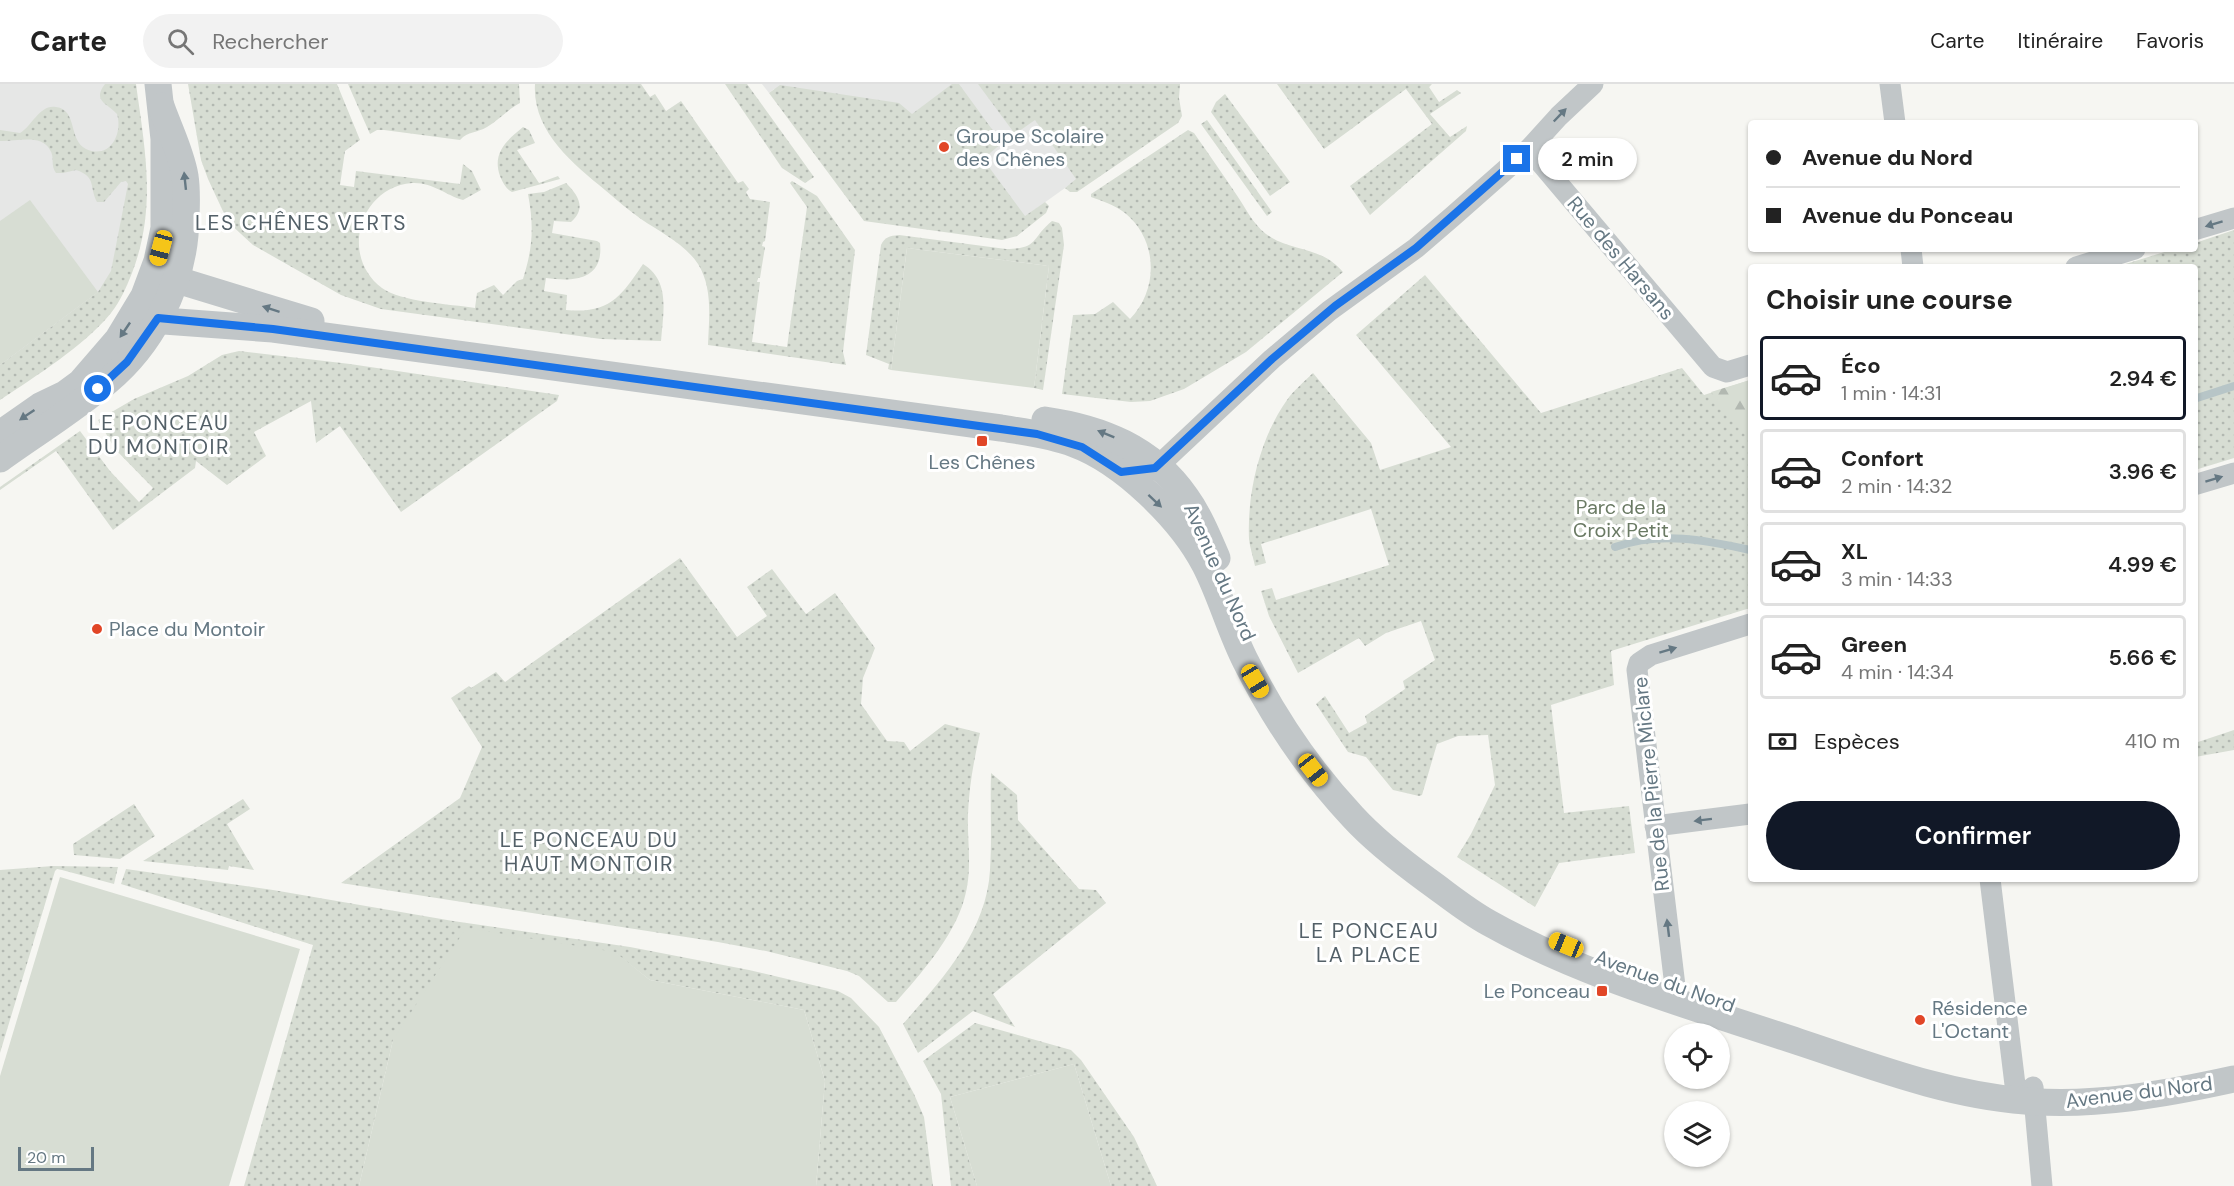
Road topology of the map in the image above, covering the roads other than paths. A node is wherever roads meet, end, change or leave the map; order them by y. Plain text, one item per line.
1 (1593, 84) edge
2 (1890, 84) edge
3 (160, 95) edge
4 (1895, 120) edge
5 (1529, 149) junction
6 (2234, 218) edge
7 (2198, 229) edge
8 (2125, 252) edge
9 (2086, 264) edge
10 (156, 296) junction
11 (1748, 366) edge
12 (0, 434) edge
13 (0, 459) edge
14 (1157, 467) junction
15 (1121, 472) junction
16 (2234, 473) edge
17 (2198, 484) edge
18 (1748, 625) edge
19 (1748, 814) edge
20 (1655, 826) junction
21 (1990, 882) edge
22 (1675, 986) junction
23 (2234, 1065) edge
24 (2234, 1079) edge
25 (2025, 1094) junction
26 (2042, 1186) edge

5 -> 1 street
2 - 4 street
3 - 10 street
5 - 11 street, Rue des Harsans
5 - 14 street
6 -> 7 street
8 - 9 street
10 -> 12 street
10 - 13 street
14 -> 10 street, Avenue du Nord
10 - 15 street, Avenue du Nord
14 - 15 street
14 - 22 street, Avenue du Nord
15 -> 25 street, Avenue du Nord
17 -> 16 street
20 -> 18 street, Rue de la Pierre Miclare
19 -> 20 street
22 -> 20 street, Rue de la Pierre Miclare
21 - 25 street
22 - 25 street, Avenue du Nord
23 - 25 street, Avenue du Nord
24 - 25 street, Avenue du Nord
25 - 26 street

